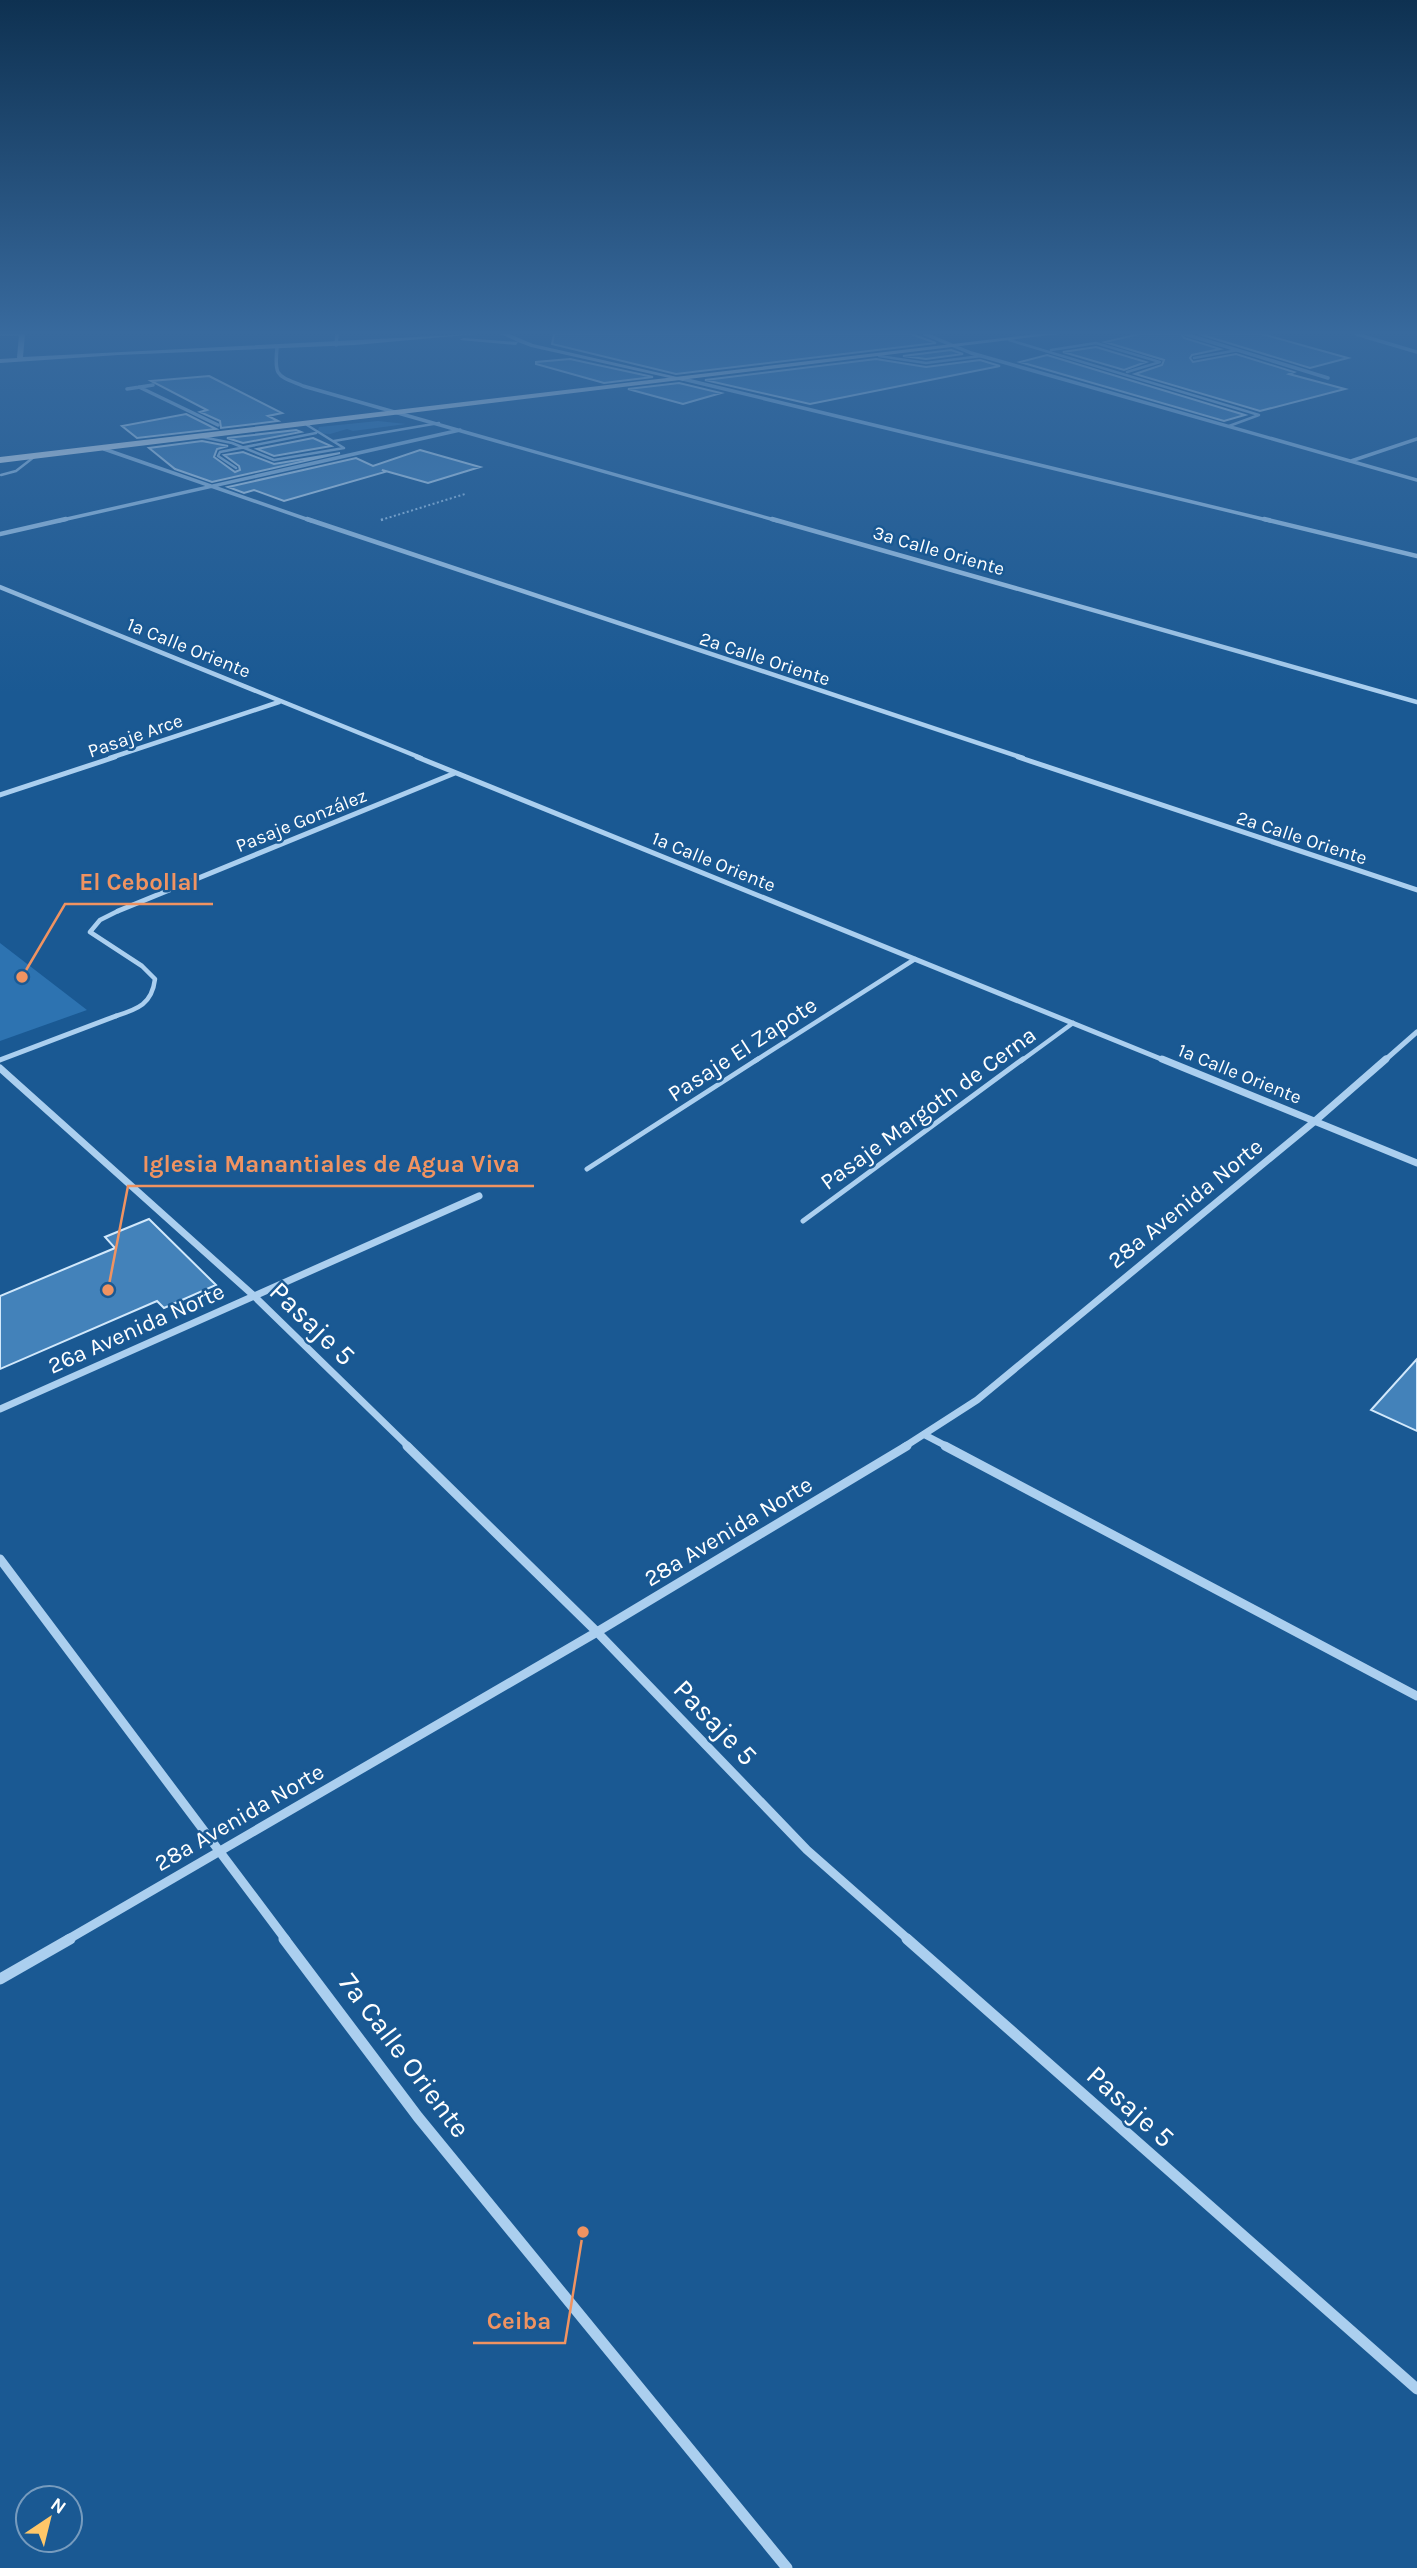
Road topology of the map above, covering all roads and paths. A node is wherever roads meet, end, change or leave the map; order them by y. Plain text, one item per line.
1 (56, 454) edge
2 (118, 454) edge
3 (219, 454) edge
4 (257, 454) edge
5 (315, 454) edge
6 (354, 454) edge
7 (547, 454) edge
8 (993, 454) edge
9 (1326, 454) edge
10 (1372, 454) edge
11 (35, 456) junction
12 (0, 460) edge
13 (1351, 461) junction
14 (236, 468) dead end
15 (1, 475) edge
16 (1417, 480) edge
17 (208, 486) junction
18 (465, 494) dead end
19 (343, 531) junction
20 (0, 534) edge
21 (1417, 556) edge
22 (0, 587) edge
23 (279, 701) junction
24 (1417, 702) edge
25 (456, 773) junction
26 (0, 795) edge
27 (1417, 890) edge
28 (118, 911) joint
29 (915, 959) junction
30 (116, 1016) joint
31 (1073, 1023) junction
32 (1417, 1032) edge
33 (0, 1060) edge
34 (0, 1068) edge
35 (1315, 1121) junction
36 (1417, 1163) edge
37 (587, 1169) dead end
38 (479, 1196) dead end
39 (803, 1221) dead end
40 (254, 1296) junction
41 (0, 1409) edge
42 (925, 1435) junction
43 (0, 1559) edge
44 (597, 1632) junction
45 (1417, 1696) edge
46 (221, 1850) junction
47 (0, 1979) edge
48 (1417, 2389) edge
49 (787, 2568) edge

1 - 11 main road
2 - 17 street, 2a Calle Oriente
3 - 14 lane
4 - 5 lane
6 - 17 street
7 - 24 street, 3a Calle Oriente
8 - 21 street
9 - 13 street
10 - 13 street
11 - 12 main road
11 - 15 lane
13 - 16 street
17 - 19 street, 2a Calle Oriente
17 - 20 street
18 - 19 path
19 - 27 street, 2a Calle Oriente
22 - 23 street, 1a Calle Oriente
23 - 25 street, 1a Calle Oriente
23 - 26 street, Pasaje Arce
25 - 28 street, Pasaje González
25 - 29 street, 1a Calle Oriente
28 - 30 lane
29 - 31 street, 1a Calle Oriente
29 - 37 lane, Pasaje El Zapote
30 - 33 street
31 - 35 street, 1a Calle Oriente
31 - 39 lane, Pasaje Margoth de Cerna
32 - 35 street, 28a Avenida Norte
34 - 40 street, Pasaje 5
35 - 36 street, 1a Calle Oriente
35 - 42 street, 28a Avenida Norte
38 - 40 street, 26a Avenida Norte
40 - 41 street, 26a Avenida Norte
40 - 44 street, Pasaje 5
42 - 44 street, 28a Avenida Norte
42 - 45 street
43 - 46 street, 7a Calle Oriente
44 - 46 street, 28a Avenida Norte
44 - 48 street, Pasaje 5
46 - 47 street, 28a Avenida Norte
46 - 49 street, 7a Calle Oriente

